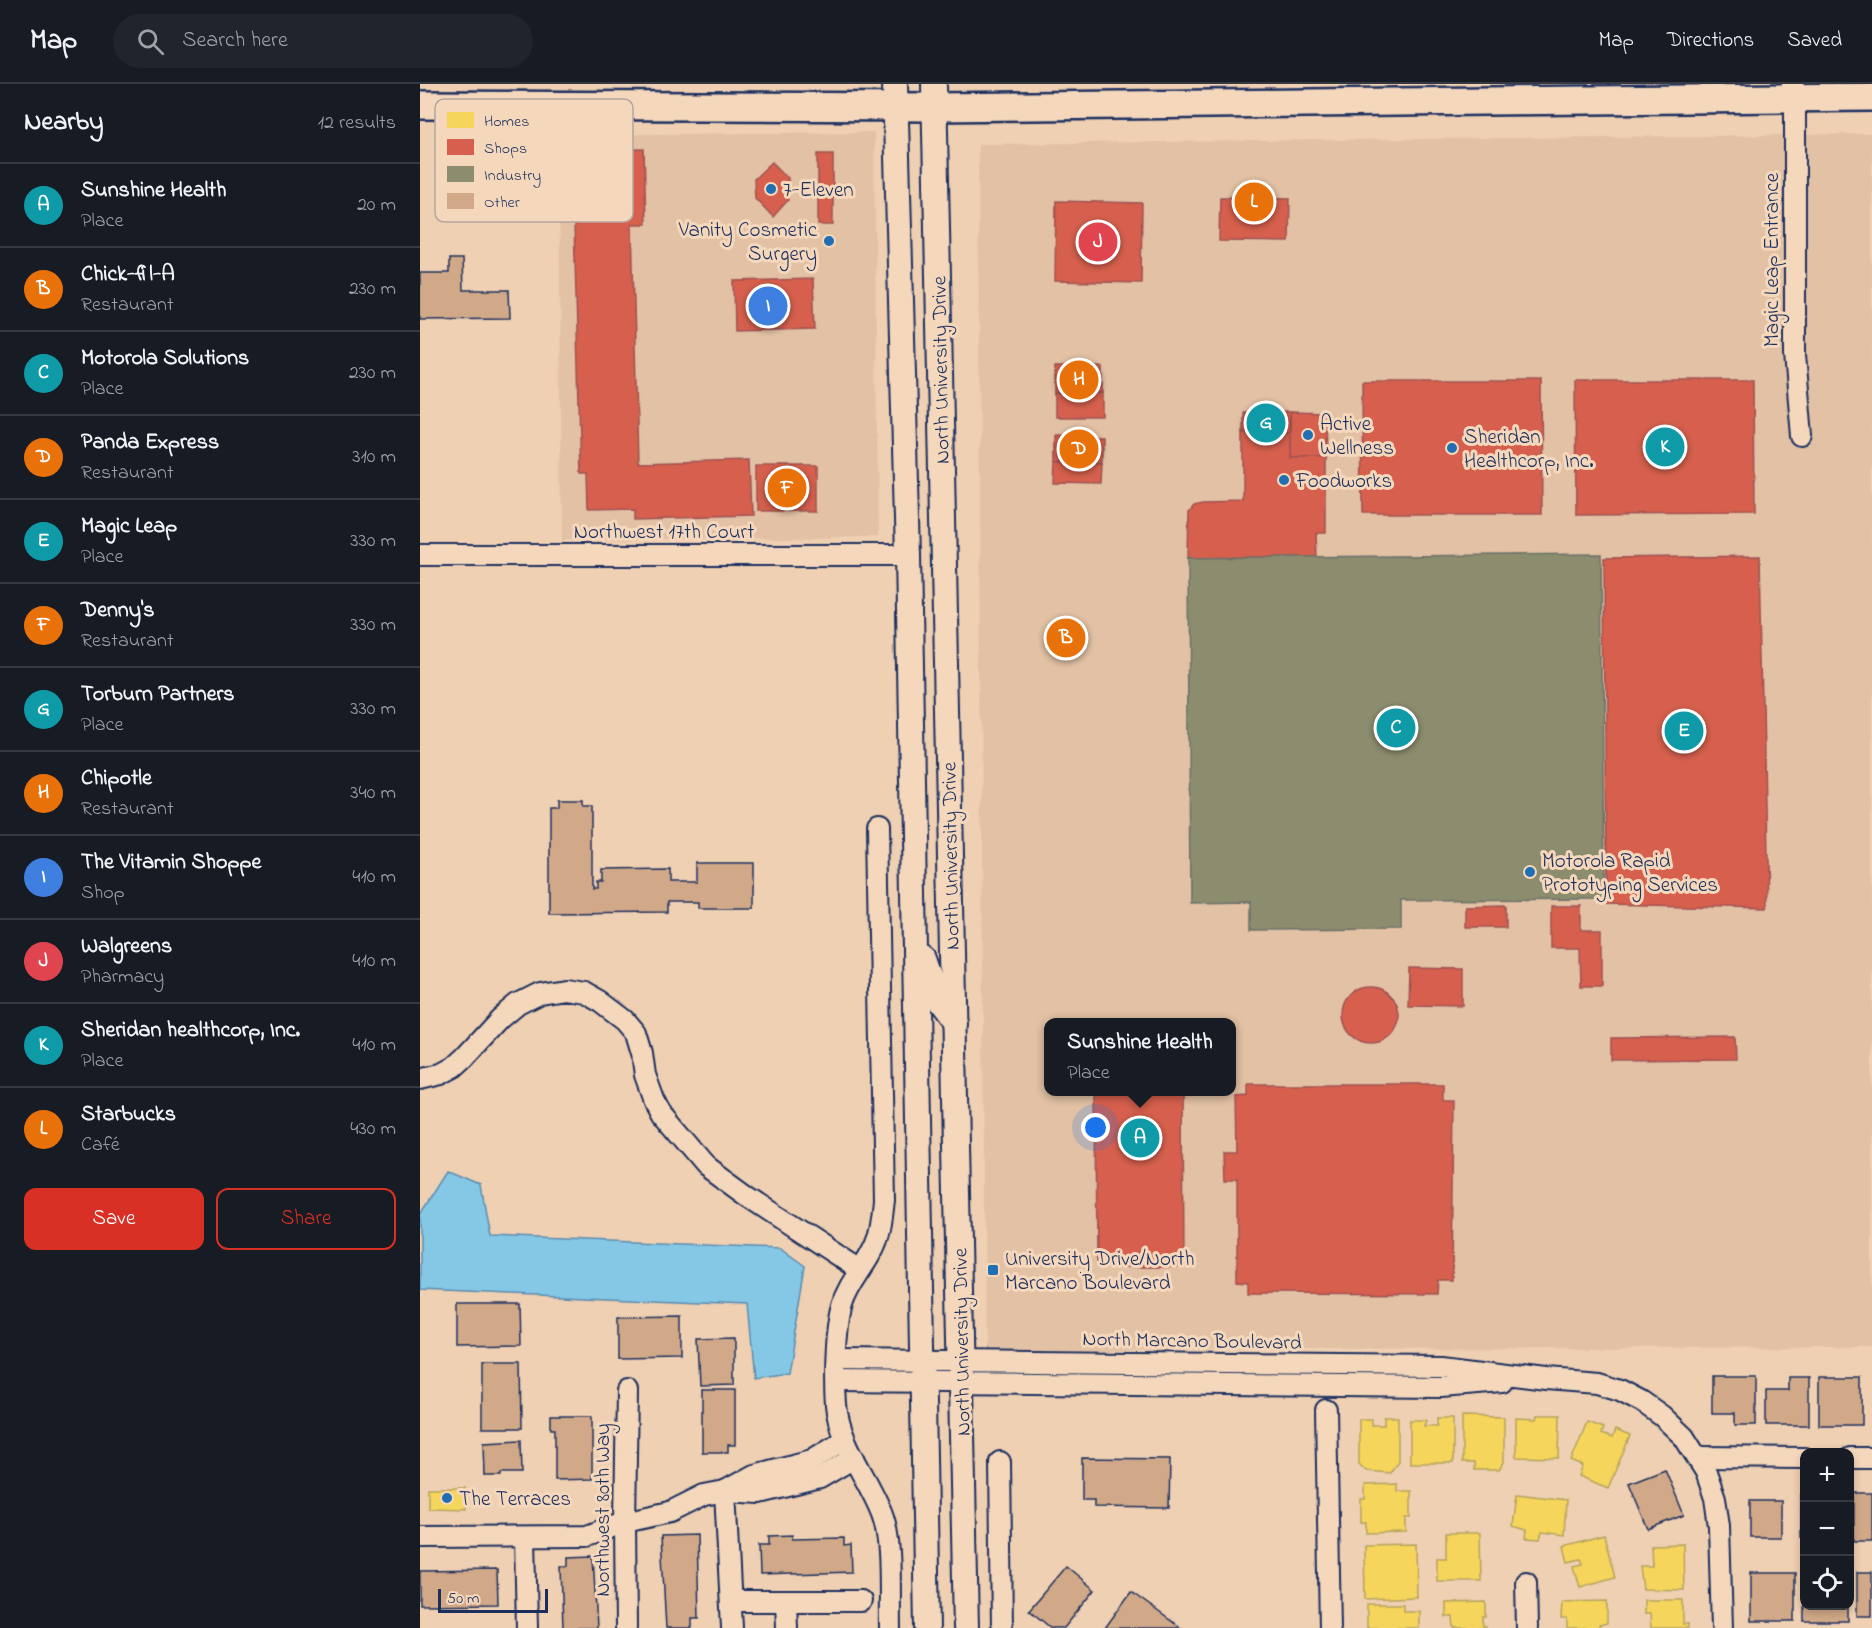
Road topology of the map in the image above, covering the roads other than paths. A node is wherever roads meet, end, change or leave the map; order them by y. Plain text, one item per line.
1 (1794, 91) edge
2 (896, 96) edge
3 (934, 96) edge
4 (1872, 97) edge
5 (633, 101) edge
6 (420, 105) edge
7 (435, 105) edge
8 (1802, 436) dead end
9 (905, 498) junction
10 (944, 548) junction
11 (420, 555) edge
12 (908, 555) junction
13 (943, 588) junction
14 (877, 829) dead end
15 (915, 944) junction
16 (954, 1023) junction
17 (420, 1079) edge
18 (860, 1270) junction
19 (837, 1360) junction
20 (923, 1371) junction
21 (962, 1372) junction
22 (836, 1381) junction
23 (627, 1392) dead end
24 (1326, 1410) dead end
25 (849, 1449) junction
26 (1698, 1457) junction
27 (1800, 1458) edge
28 (1854, 1458) edge
29 (1872, 1458) edge
30 (1000, 1462) dead end
31 (725, 1491) junction
32 (625, 1522) junction
33 (420, 1537) edge
34 (525, 1537) junction
35 (1526, 1582) dead end
36 (732, 1601) junction
37 (861, 1601) dead end
38 (786, 1602) junction
39 (527, 1628) edge
40 (626, 1628) edge
41 (732, 1628) edge
42 (787, 1628) edge
43 (890, 1628) edge
44 (927, 1628) edge
45 (966, 1628) edge
46 (1002, 1628) edge
47 (1329, 1628) edge
48 (1527, 1628) edge
49 (1722, 1628) edge

1 - 3 highway
1 - 4 highway
1 - 8 street, Magic Leap Entrance
2 - 3 highway
2 - 5 highway
2 - 9 main road, North University Drive
3 - 10 main road, North University Drive
6 - 7 highway
9 - 10 main road
9 - 12 main road, North University Drive
10 - 13 main road, North University Drive
11 - 12 street, Northwest 17th Court
12 - 13 main road
12 - 15 main road, North University Drive
13 - 16 main road, North University Drive
14 - 18 street
15 - 16 main road
15 - 20 main road, North University Drive
16 - 21 main road, North University Drive
17 - 18 street
18 - 19 street
19 - 20 street, North Marcano Boulevard
19 - 22 street
20 - 21 street, North Marcano Boulevard
20 - 22 street, North Marcano Boulevard
20 - 44 main road, North University Drive
21 - 26 street, North Marcano Boulevard
21 - 45 main road, North University Drive
22 - 25 street
23 - 32 street, Northwest 80th Way
24 - 47 street
25 - 31 street
25 - 43 street
26 - 27 street
26 - 49 street, North Marcano Boulevard
28 - 29 street
30 - 46 street
31 - 32 street
31 - 36 street
32 - 34 street
32 - 40 street, Northwest 80th Way
33 - 34 street
34 - 39 street
35 - 48 street
36 - 38 street
36 - 41 street
37 - 38 street
38 - 42 street

